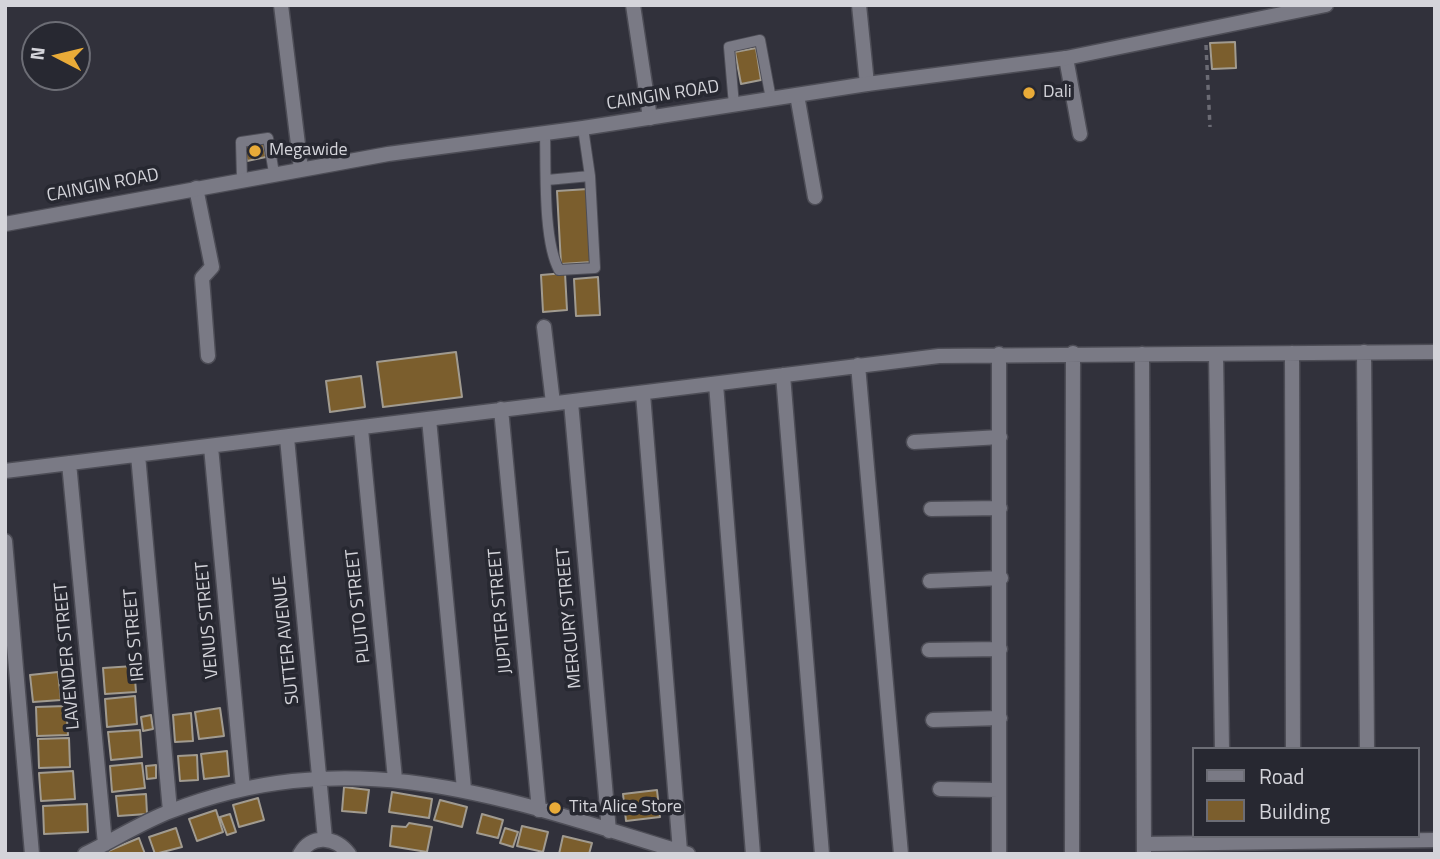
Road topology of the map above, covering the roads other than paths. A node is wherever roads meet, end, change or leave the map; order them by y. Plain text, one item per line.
1 (281, 5) edge
2 (633, 5) edge
3 (859, 5) edge
4 (1326, 5) edge
5 (1066, 58) junction
6 (867, 84) junction
7 (797, 95) junction
8 (771, 99) junction
9 (734, 104) junction
10 (650, 118) junction
11 (583, 128) junction
12 (545, 134) junction
13 (1080, 134) dead end
14 (301, 169) junction
15 (274, 173) junction
16 (590, 176) junction
17 (242, 179) junction
18 (547, 180) junction
19 (197, 188) junction
20 (815, 197) dead end
21 (5, 224) edge
22 (544, 327) dead end
23 (1364, 352) junction
24 (1435, 352) edge
25 (1073, 353) junction
26 (1292, 353) junction
27 (999, 354) junction
28 (1142, 354) junction
29 (1216, 354) junction
30 (208, 356) dead end
31 (858, 365) junction
32 (783, 375) junction
33 (716, 384) junction
34 (643, 394) junction
35 (571, 402) junction
36 (552, 403) junction
37 (501, 409) junction
38 (429, 419) junction
39 (361, 429) junction
40 (1000, 437) junction
41 (286, 438) junction
42 (914, 442) dead end
43 (212, 447) junction
44 (138, 455) junction
45 (69, 463) junction
46 (5, 471) edge
47 (1000, 508) junction
48 (931, 509) dead end
49 (5, 541) edge
50 (1000, 578) junction
51 (930, 581) dead end
52 (1000, 649) junction
53 (929, 650) dead end
54 (1000, 718) junction
55 (933, 720) dead end
56 (1222, 747) edge
57 (1293, 747) edge
58 (1367, 747) edge
59 (321, 778) junction
60 (396, 779) junction
61 (243, 789) junction
62 (464, 789) junction
63 (940, 789) dead end
64 (998, 790) junction
65 (539, 810) junction
66 (170, 811) junction
67 (608, 831) junction
68 (325, 839) junction
69 (1368, 839) edge
70 (1223, 840) edge
71 (1294, 840) edge
72 (1435, 840) edge
73 (105, 844) junction
74 (1316, 848) edge
75 (1386, 848) edge
76 (1144, 849) edge
77 (1175, 849) edge
78 (1245, 849) edge
79 (684, 853) edge
80 (32, 854) edge
81 (85, 854) edge
82 (300, 854) edge
83 (349, 854) edge
84 (753, 854) edge
85 (821, 854) edge
86 (901, 854) edge
87 (999, 854) edge
88 (1072, 854) edge

1 - 14 street
2 - 10 street
3 - 6 street
4 - 5 street, CAINGIN ROAD
5 - 6 street, CAINGIN ROAD
5 - 13 street
6 - 7 street, CAINGIN ROAD
7 - 8 street, CAINGIN ROAD
7 - 20 street
8 - 9 street, CAINGIN ROAD
8 - 9 lane
9 - 10 street, CAINGIN ROAD
10 - 11 street, CAINGIN ROAD
11 - 12 street, CAINGIN ROAD
11 - 16 lane
12 - 14 street, CAINGIN ROAD
12 - 18 lane
14 - 15 street, CAINGIN ROAD
15 - 17 street, CAINGIN ROAD
15 - 17 lane
16 - 18 lane
16 - 18 lane
17 - 19 street, CAINGIN ROAD
19 - 21 street, CAINGIN ROAD
19 - 30 street
22 - 36 street
23 - 24 street
23 - 26 street
23 - 58 street
25 - 27 street
25 - 28 street
25 - 88 street
26 - 29 street
26 - 57 street
27 - 31 street
27 - 40 street
28 - 29 street
28 - 76 street
29 - 56 street
31 - 32 street
31 - 86 street
32 - 33 street
32 - 85 street
33 - 34 street
33 - 84 street
34 - 35 street
34 - 79 street
35 - 36 street
35 - 67 street, MERCURY STREET
36 - 37 street
37 - 38 street
37 - 65 street, JUPITER STREET
38 - 39 street
38 - 62 street
39 - 41 street
39 - 60 street, PLUTO STREET
40 - 42 street
40 - 47 street
41 - 43 street
41 - 59 street, SUTTER AVENUE
43 - 44 street
43 - 61 street, VENUS STREET
44 - 45 street
44 - 66 street, IRIS STREET
45 - 46 street
45 - 73 street, LAVENDER STREET
47 - 48 street
47 - 50 street
49 - 80 street
50 - 51 street
50 - 52 street
52 - 53 street
52 - 54 street
54 - 55 street
54 - 64 street
59 - 60 street
59 - 61 street
59 - 68 street, SUTTER AVENUE
60 - 62 street
61 - 66 street
62 - 65 street
63 - 64 street
64 - 87 street
65 - 67 street
66 - 73 street
67 - 79 street
68 - 82 street
68 - 83 street
69 - 74 street
69 - 75 street
70 - 77 street
70 - 78 street
71 - 74 street
71 - 78 street
72 - 75 street
73 - 81 street
76 - 77 street

